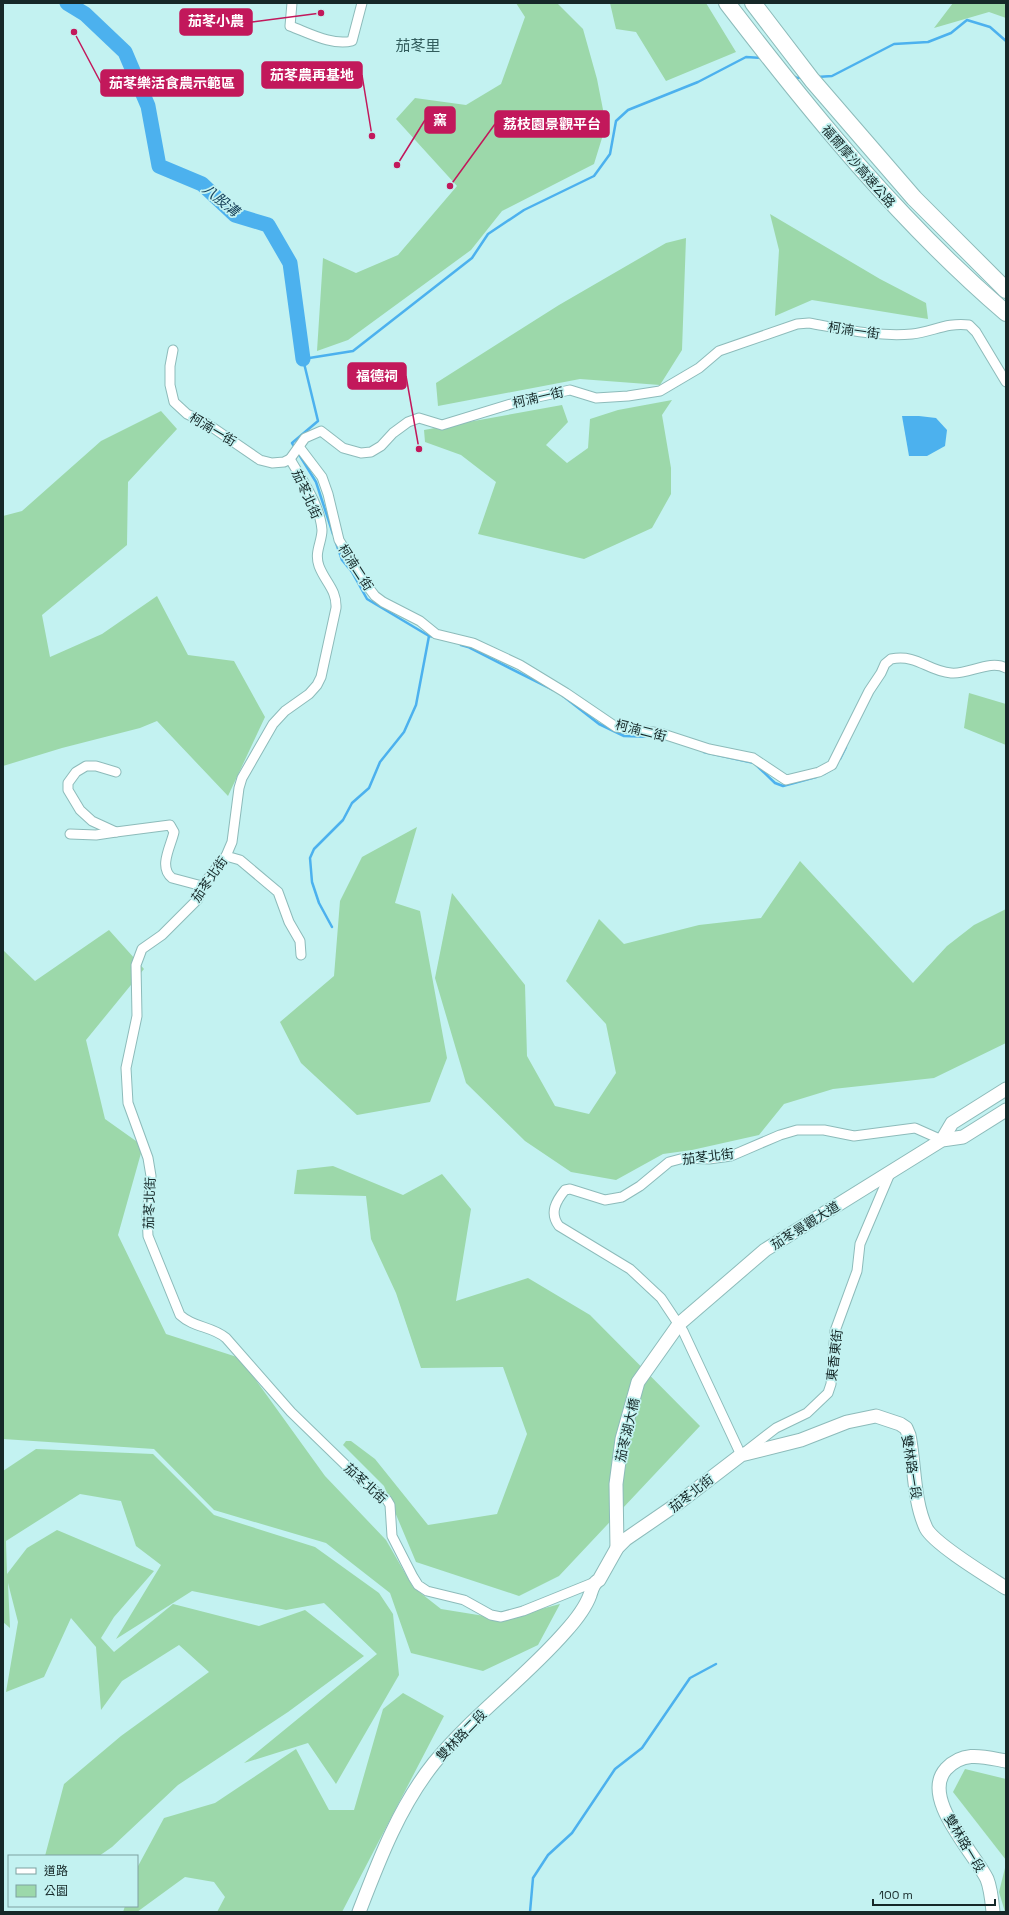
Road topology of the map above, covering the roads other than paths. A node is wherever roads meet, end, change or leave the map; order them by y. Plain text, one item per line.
1 (292, 3) edge
2 (362, 3) edge
3 (727, 3) edge
4 (753, 3) edge
5 (1006, 290) edge
6 (1006, 314) edge
7 (173, 350) dead end
8 (1006, 382) edge
9 (300, 448) junction
10 (290, 459) junction
11 (1006, 668) edge
12 (116, 772) dead end
13 (116, 832) junction
14 (70, 834) dead end
15 (226, 856) junction
16 (202, 886) junction
17 (301, 955) dead end
18 (1006, 1089) edge
19 (1006, 1110) edge
20 (942, 1140) junction
21 (891, 1172) junction
22 (679, 1324) junction
23 (741, 1455) junction
24 (617, 1548) junction
25 (595, 1582) junction
26 (1006, 1588) edge
27 (1006, 1761) edge
28 (359, 1912) edge
29 (993, 1912) edge

1 - 2 street
3 - 6 highway, 福爾摩沙高速公路
4 - 5 highway, 福爾摩沙高速公路
7 - 10 street, 柯湳一街
8 - 9 street, 柯湳一街
9 - 10 street, 柯湳一街
9 - 11 street, 柯湳二街
10 - 15 street, 茄苳北街
12 - 13 street
13 - 14 street
13 - 16 street
15 - 16 street, 茄苳北街
15 - 17 street
16 - 25 street, 茄苳北街
18 - 20 street, 茄苳景觀大道
19 - 20 street, 茄苳景觀大道
20 - 21 street, 茄苳景觀大道
20 - 22 street, 茄苳北街
21 - 22 street, 茄苳景觀大道
21 - 23 street, 東香東街
22 - 23 street, 茄苳北街
22 - 24 street, 茄苳湖大橋
23 - 24 street, 茄苳北街
23 - 26 street, 雙林路一段
24 - 25 street, 茄苳北街
25 - 28 street, 雙林路二段
27 - 29 street, 雙林路一段

